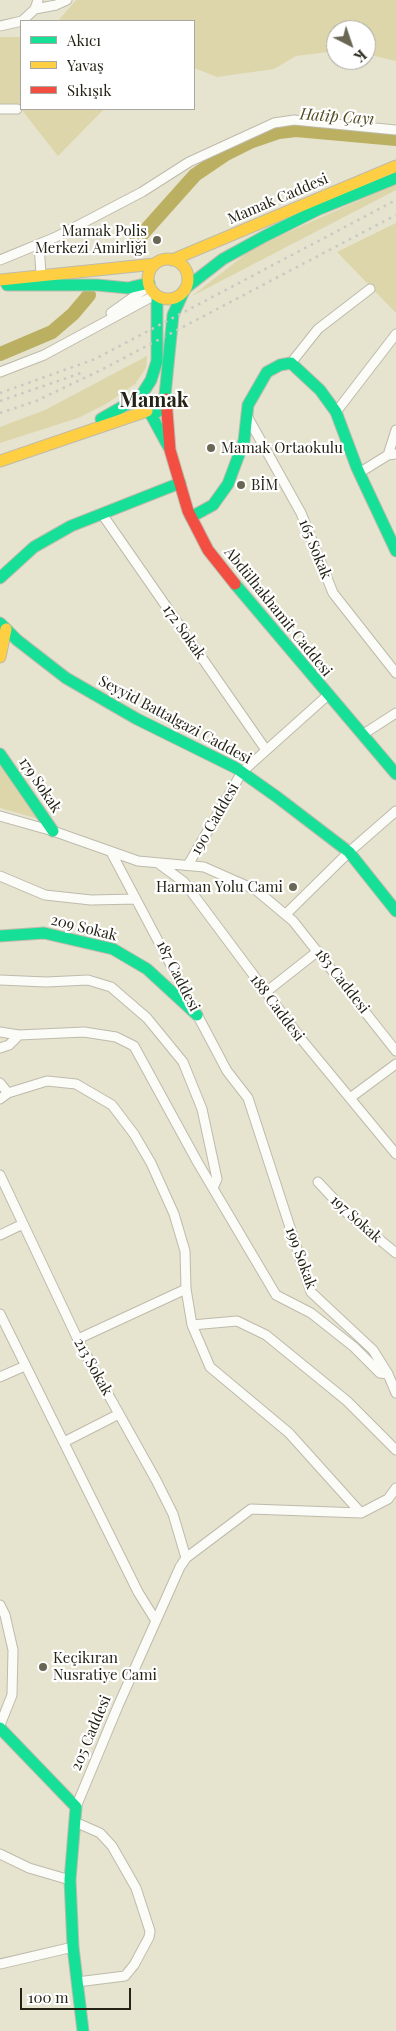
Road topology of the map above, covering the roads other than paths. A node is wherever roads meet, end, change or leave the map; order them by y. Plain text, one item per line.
1 (67, 0) edge
2 (37, 5) edge
3 (23, 20) edge
4 (20, 21) edge
5 (0, 26) edge
6 (0, 109) edge
7 (17, 109) dead end
8 (396, 130) edge
9 (396, 166) edge
10 (396, 178) edge
11 (39, 244) junction
12 (0, 260) edge
13 (172, 260) junction
14 (156, 264) junction
15 (41, 274) junction
16 (0, 280) edge
17 (0, 284) edge
18 (185, 289) junction
19 (370, 289) dead end
20 (153, 290) junction
21 (396, 334) edge
22 (291, 364) junction
23 (0, 372) edge
24 (142, 394) junction
25 (165, 397) junction
26 (148, 411) junction
27 (336, 412) junction
28 (247, 416) junction
29 (396, 430) edge
30 (170, 450) junction
31 (0, 453) edge
32 (392, 455) edge
33 (0, 461) edge
34 (359, 473) junction
35 (180, 483) junction
36 (102, 514) junction
37 (191, 517) junction
38 (395, 548) edge
39 (0, 578) edge
40 (3, 626) edge
41 (0, 657) edge
42 (396, 673) edge
43 (328, 695) junction
44 (396, 713) edge
45 (362, 735) junction
46 (266, 750) junction
47 (0, 754) edge
48 (242, 772) junction
49 (396, 774) edge
50 (396, 812) edge
51 (0, 816) edge
52 (53, 832) junction
53 (112, 852) junction
54 (349, 852) junction
55 (158, 863) junction
56 (188, 865) junction
57 (0, 876) edge
58 (136, 899) junction
59 (396, 911) edge
60 (286, 914) junction
61 (0, 936) edge
62 (318, 951) junction
63 (0, 980) edge
64 (266, 992) junction
65 (198, 1015) junction
66 (0, 1032) edge
67 (19, 1035) junction
68 (0, 1048) edge
69 (396, 1051) edge
70 (396, 1064) edge
71 (0, 1083) edge
72 (8, 1093) junction
73 (248, 1098) joint
74 (350, 1098) junction
75 (0, 1099) edge
76 (396, 1154) edge
77 (0, 1175) edge
78 (318, 1182) dead end
79 (213, 1188) junction
80 (23, 1224) junction
81 (0, 1235) edge
82 (396, 1253) edge
83 (186, 1289) junction
84 (0, 1314) edge
85 (192, 1325) junction
86 (78, 1339) junction
87 (24, 1366) junction
88 (388, 1374) junction
89 (0, 1377) edge
90 (396, 1393) edge
91 (119, 1414) junction
92 (64, 1442) junction
93 (396, 1450) edge
94 (396, 1488) edge
95 (361, 1513) junction
96 (186, 1558) junction
97 (0, 1605) edge
98 (156, 1621) junction
99 (0, 1727) edge
100 (76, 1807) junction
101 (75, 1822) junction
102 (0, 1854) edge
103 (70, 1880) junction
104 (73, 1947) junction
105 (0, 1964) edge
106 (77, 1982) junction
107 (83, 2031) edge

1 - 2 street
2 - 3 street
4 - 5 street
6 - 7 street
8 - 11 street
9 - 13 main road, Mamak Caddesi
10 - 18 main road, Mamak Caddesi
11 - 12 street
11 - 15 street
13 - 14 main road
13 - 18 main road
14 - 15 main road
14 - 20 main road
15 - 16 main road
17 - 20 main road
18 - 20 main road
18 - 25 main road, Mamak Caddesi
19 - 22 street
20 - 23 street
20 - 24 main road
21 - 27 street
22 - 27 main road
22 - 28 main road
24 - 25 main road
24 - 26 main road
24 - 31 main road
25 - 26 main road
25 - 30 main road, Mamak Caddesi
26 - 30 main road
26 - 33 main road
27 - 34 main road
28 - 37 main road
28 - 42 street, 165 Sokak
29 - 32 street
30 - 35 main road, Abdülhakhamit Caddesi
32 - 34 street
34 - 38 main road
35 - 36 main road
35 - 37 main road, Abdülhakhamit Caddesi
36 - 39 main road
36 - 46 street, 172 Sokak
37 - 43 main road, Abdülhakhamit Caddesi
40 - 41 main road
40 - 48 main road, Seyyid Battalgazi Caddesi
43 - 45 main road, Abdülhakhamit Caddesi
43 - 46 street, 190 Caddesi
44 - 45 street
45 - 49 main road, Abdülhakhamit Caddesi
46 - 48 street, 190 Caddesi
47 - 52 main road, 179 Sokak
48 - 54 main road, Seyyid Battalgazi Caddesi
48 - 56 street, 190 Caddesi
50 - 54 street
51 - 52 street
52 - 53 street, 179 Sokak
53 - 55 street, 179 Sokak
53 - 58 street, 187 Caddesi
54 - 59 main road, Seyyid Battalgazi Caddesi
54 - 60 street
55 - 56 street, 179 Sokak
55 - 64 street, 188 Caddesi
56 - 60 street, 183 Caddesi
57 - 58 street
58 - 65 street, 187 Caddesi
60 - 62 street, 183 Caddesi
61 - 65 main road, 209 Sokak
62 - 64 street
62 - 69 street, 183 Caddesi
63 - 79 street
64 - 74 street, 188 Caddesi
65 - 73 street, 187 Caddesi
66 - 67 street
67 - 68 street
67 - 79 street
70 - 74 street
71 - 72 street
72 - 75 street
72 - 83 street
73 - 88 street, 199 Sokak
74 - 76 street, 188 Caddesi
77 - 80 street, 213 Sokak
78 - 82 street, 197 Sokak
79 - 88 street
80 - 81 street
80 - 86 street, 213 Sokak
83 - 85 street
83 - 86 street
84 - 87 street
85 - 93 street
85 - 95 street
86 - 91 street, 213 Sokak
87 - 89 street
87 - 92 street
88 - 90 street, 199 Sokak
91 - 92 street
91 - 96 street, 213 Sokak
92 - 98 street
94 - 95 street
95 - 96 street, 205 Caddesi
96 - 98 street, 205 Caddesi
97 - 99 street
98 - 100 street, 205 Caddesi
99 - 100 main road
100 - 101 main road, 205 Caddesi
101 - 103 main road, 205 Caddesi
101 - 106 street
102 - 103 street
103 - 104 main road, 205 Caddesi
104 - 105 street
104 - 106 main road, 205 Caddesi
106 - 107 main road, 205 Caddesi

